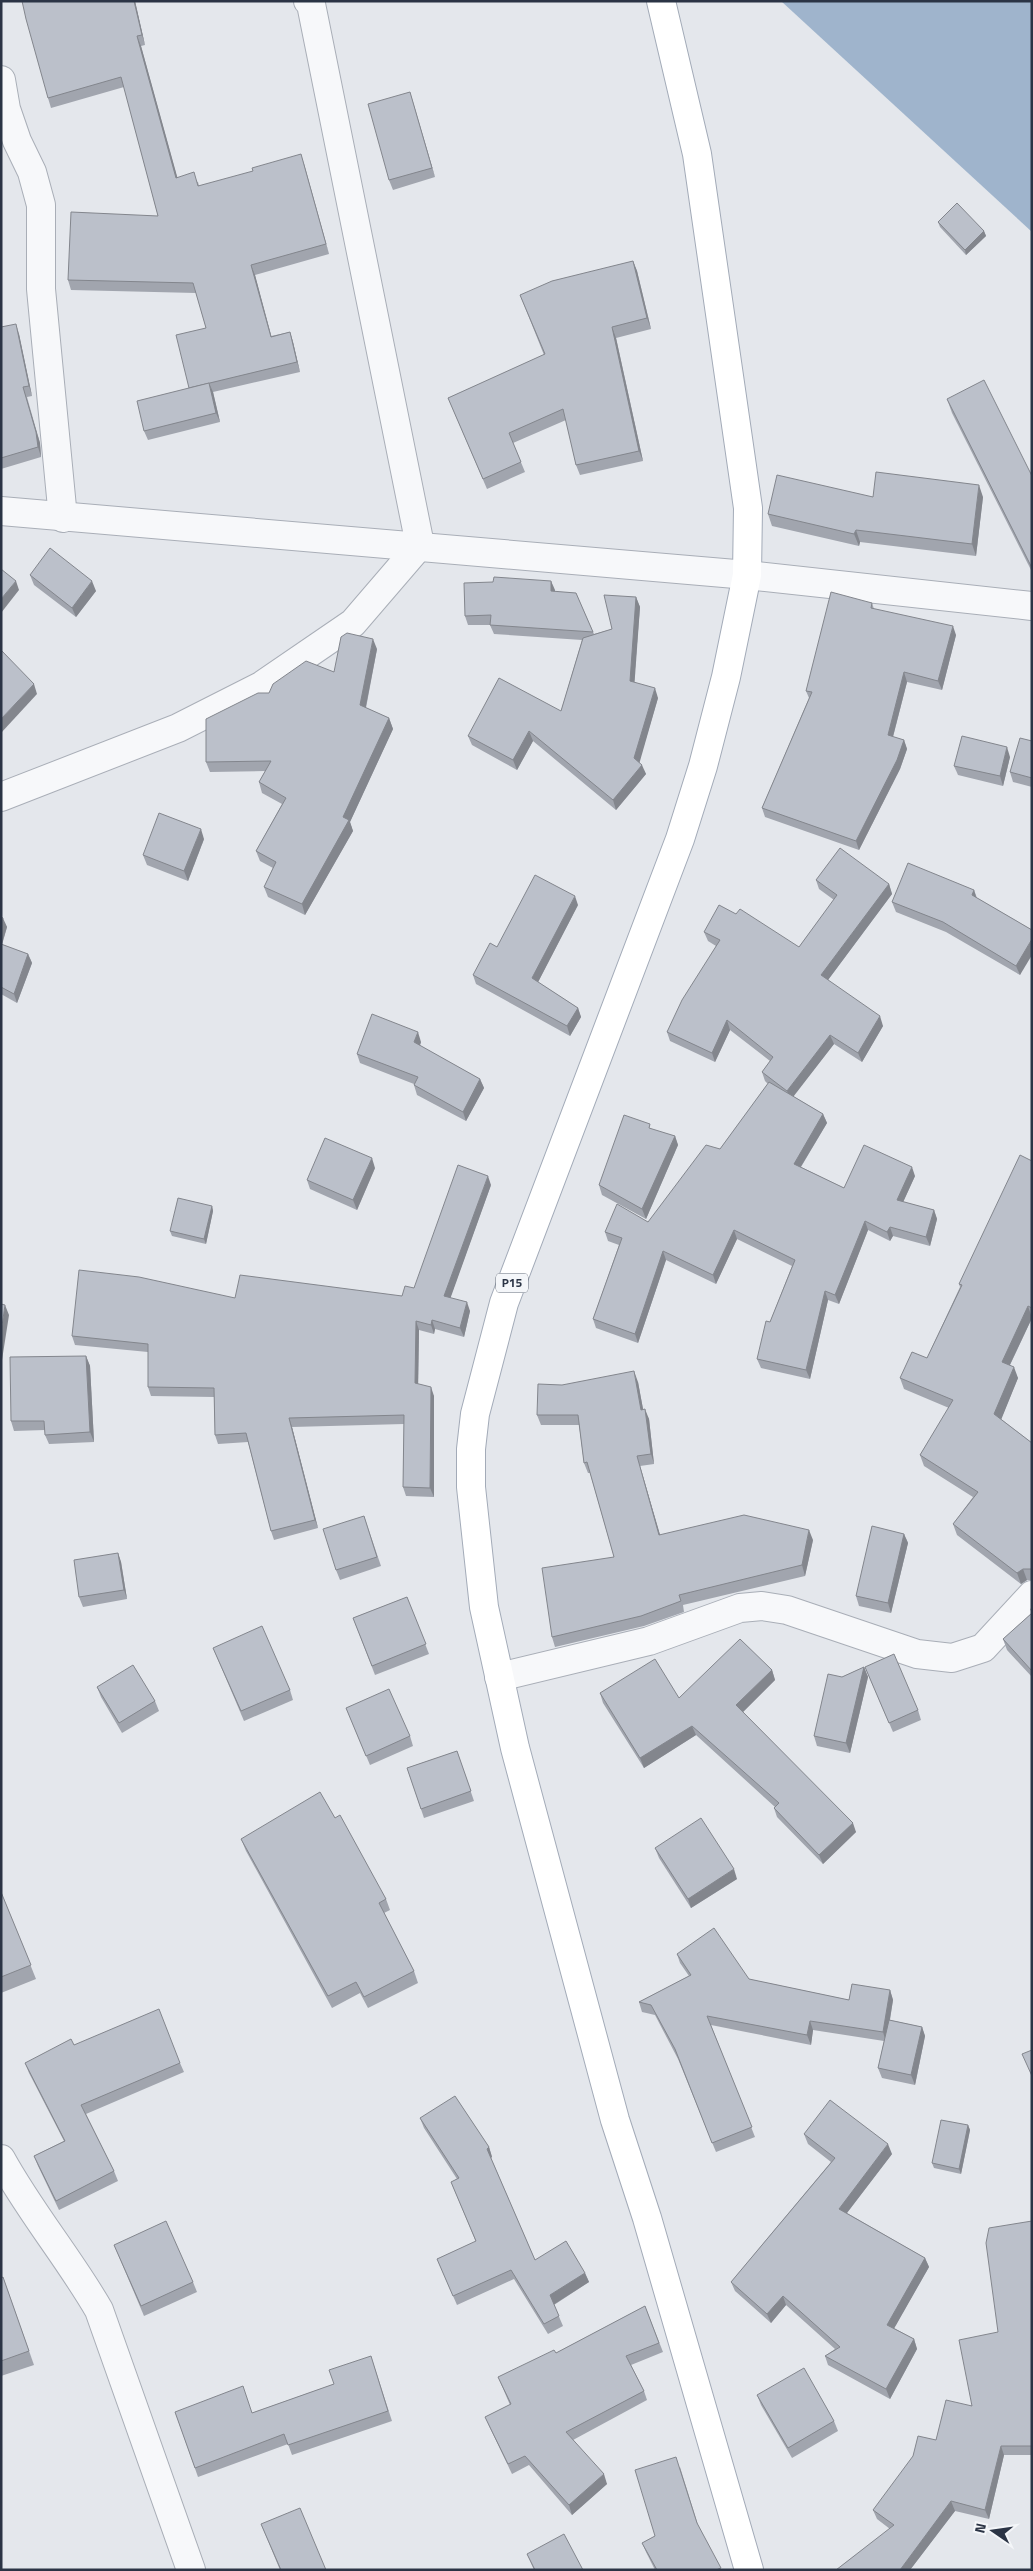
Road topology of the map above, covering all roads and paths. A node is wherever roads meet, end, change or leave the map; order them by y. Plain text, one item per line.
1 (662, 1) edge
2 (313, 2) edge
3 (1, 80) edge
4 (1, 511) edge
5 (63, 518) junction
6 (420, 545) junction
7 (747, 575) junction
8 (1032, 606) edge
9 (1, 797) edge
10 (1032, 1595) edge
11 (499, 1677) junction
12 (1, 2159) edge
13 (191, 2570) edge
14 (749, 2570) edge

1 - 7 main road, P15
2 - 6 street
3 - 5 street
4 - 5 street
5 - 6 street
6 - 7 street
6 - 9 street
7 - 8 street
7 - 11 main road, P15
10 - 11 street
11 - 14 main road, P15
12 - 13 street

